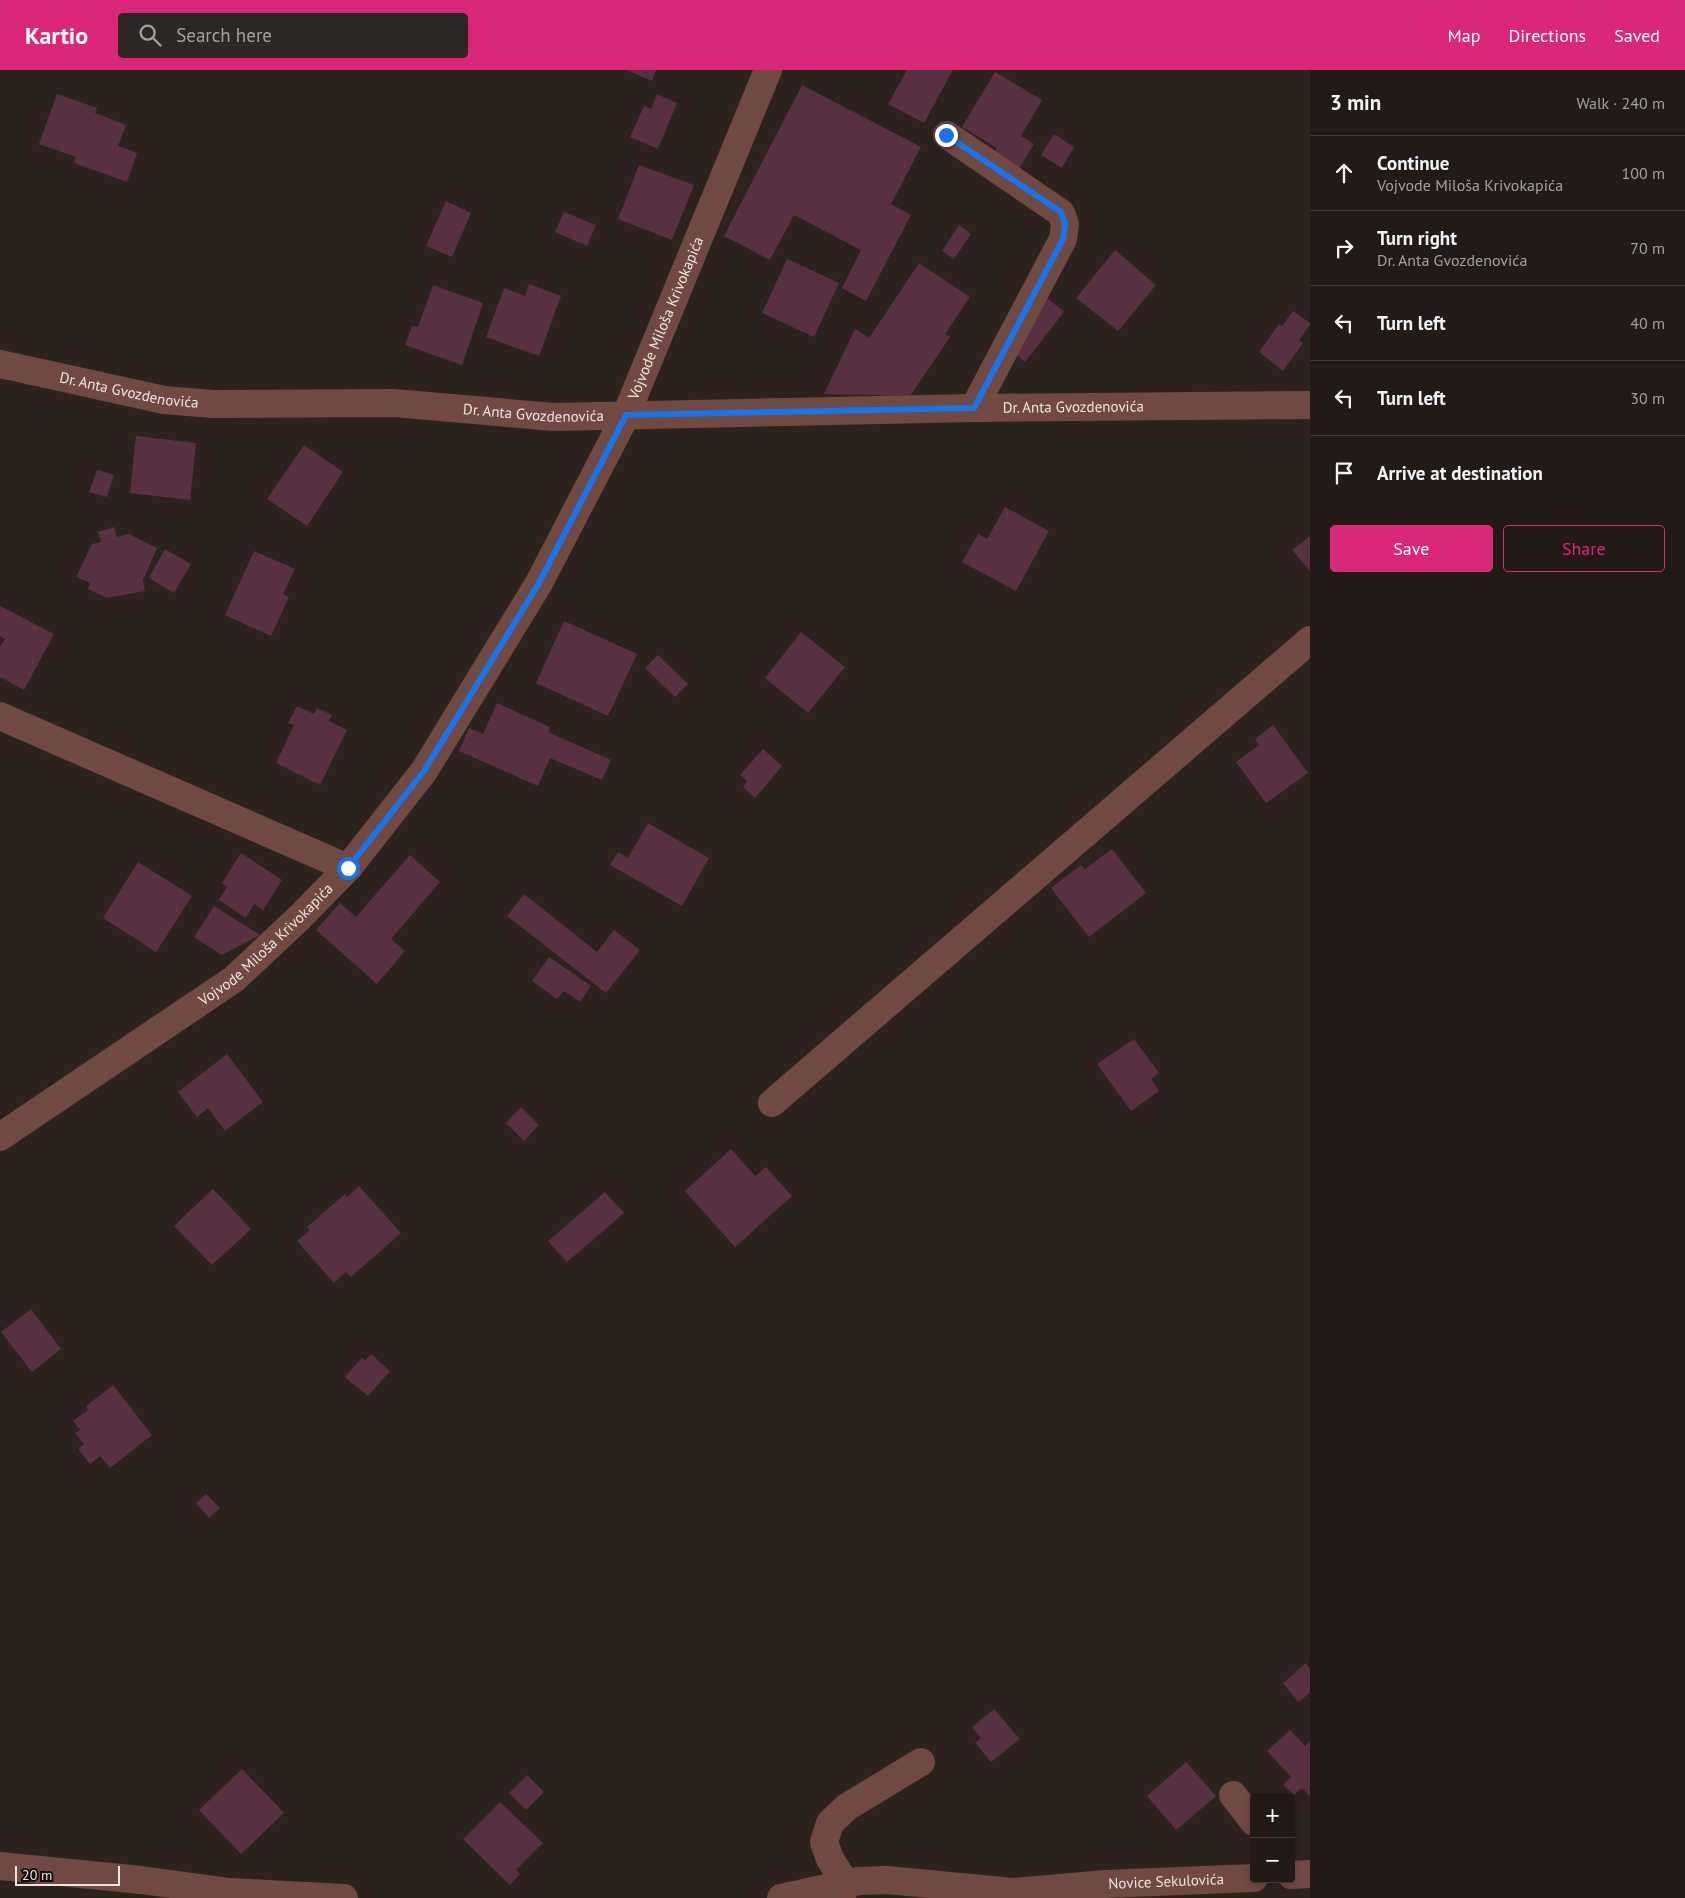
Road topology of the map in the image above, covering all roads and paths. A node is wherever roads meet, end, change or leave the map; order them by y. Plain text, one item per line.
1 (768, 70) edge
2 (946, 135) dead end
3 (0, 364) edge
4 (1310, 406) edge
5 (974, 408) junction
6 (626, 415) junction
7 (1310, 640) edge
8 (0, 716) edge
9 (348, 868) junction
10 (772, 1103) dead end
11 (0, 1137) edge
12 (921, 1762) dead end
13 (1233, 1794) dead end
14 (1250, 1817) edge
15 (0, 1866) edge
16 (1250, 1878) edge
17 (844, 1891) edge
18 (1103, 1891) edge
19 (229, 1895) edge
20 (1011, 1895) edge
21 (344, 1898) edge
22 (781, 1898) edge

1 - 6 street, Vojvode Miloša Krivokapića
2 - 5 street
3 - 6 street, Dr. Anta Gvozdenovića
4 - 5 street, Dr. Anta Gvozdenovića
5 - 6 street, Dr. Anta Gvozdenovića
6 - 9 street, Vojvode Miloša Krivokapića
7 - 10 street
8 - 9 street
9 - 11 street, Vojvode Miloša Krivokapića
12 - 17 street
13 - 14 street
15 - 19 street
16 - 18 street, Novice Sekulovića
17 - 20 street, Novice Sekulovića
17 - 22 street, Novice Sekulovića
18 - 20 street, Novice Sekulovića
19 - 21 street

